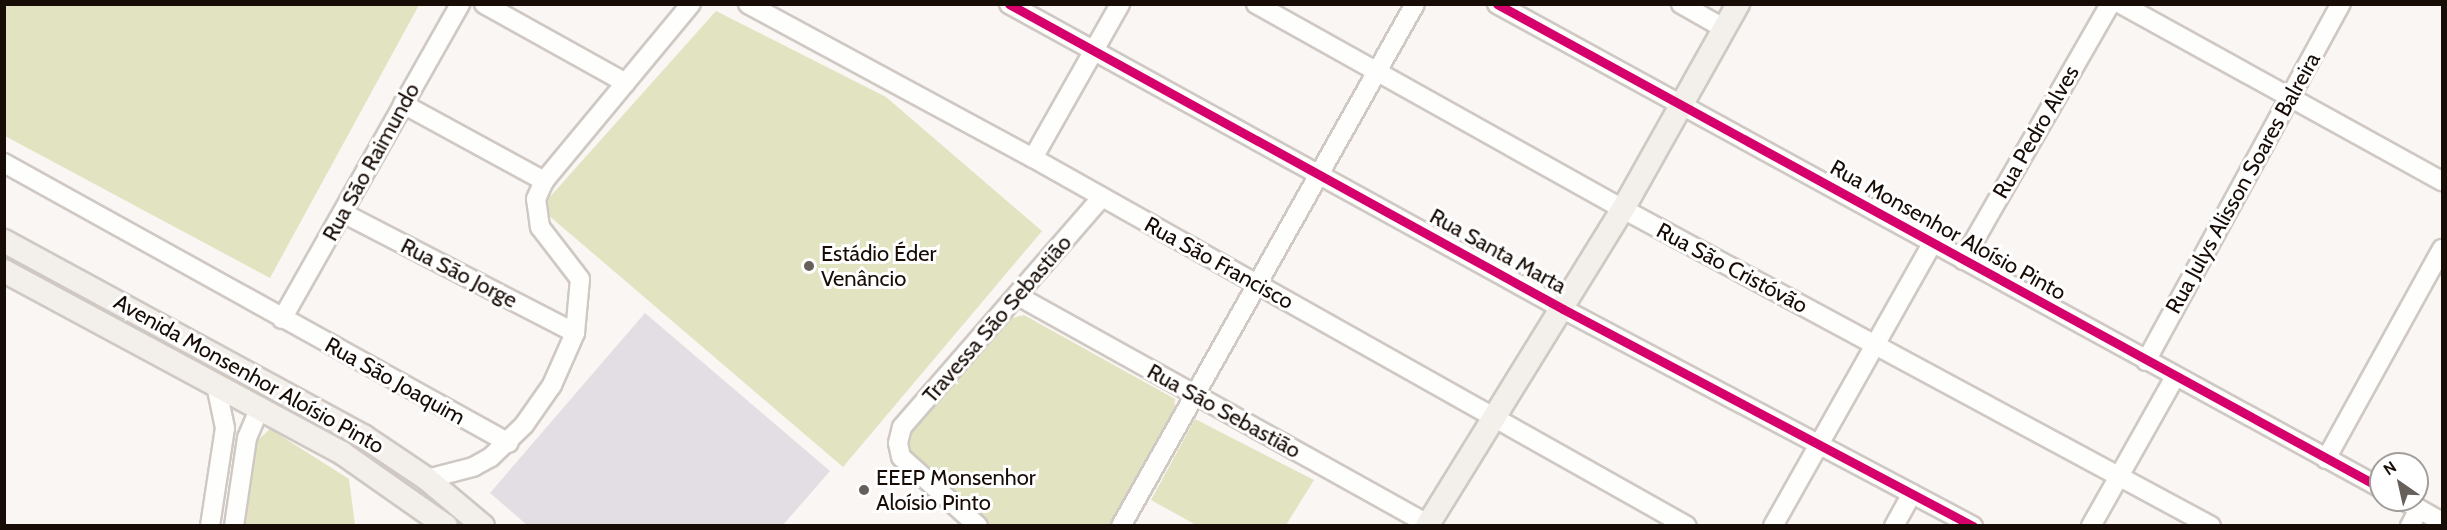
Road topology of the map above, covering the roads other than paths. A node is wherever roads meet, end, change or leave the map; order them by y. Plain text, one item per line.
1 (460, 4) edge
2 (484, 4) edge
3 (692, 4) edge
4 (1009, 4) edge
5 (1120, 4) edge
6 (1256, 4) edge
7 (1415, 4) edge
8 (1497, 4) edge
9 (1681, 4) edge
10 (1738, 4) edge
11 (2110, 4) edge
12 (2121, 4) edge
13 (2341, 4) edge
14 (760, 7) edge
15 (1725, 28) junction
16 (1093, 52) junction
17 (1376, 72) junction
18 (626, 83) junction
19 (2288, 99) junction
20 (403, 104) junction
21 (1681, 105) junction
22 (1033, 158) junction
23 (4, 163) edge
24 (1317, 173) junction
25 (544, 181) junction
26 (2442, 181) edge
27 (1101, 198) junction
28 (1623, 209) junction
29 (343, 213) junction
30 (4, 241) edge
31 (1932, 244) junction
32 (2442, 249) edge
33 (1963, 260) junction
34 (4, 271) edge
35 (1257, 284) junction
36 (1018, 296) junction
37 (1563, 309) junction
38 (282, 319) junction
39 (575, 333) junction
40 (1875, 345) junction
41 (2146, 361) junction
42 (2175, 377) junction
43 (216, 384) junction
44 (1196, 396) junction
45 (260, 407) junction
46 (1496, 418) junction
47 (508, 443) junction
48 (1820, 443) junction
49 (2326, 459) junction
50 (2119, 475) junction
51 (427, 479) junction
52 (2369, 482) edge
53 (1912, 494) junction
54 (2424, 512) edge
55 (2442, 522) edge
56 (210, 525) edge
57 (234, 525) edge
58 (446, 525) edge
59 (483, 525) edge
60 (978, 525) edge
61 (1121, 525) edge
62 (1429, 525) edge
63 (1687, 525) edge
64 (1773, 525) edge
65 (1894, 525) edge
66 (1973, 525) edge
67 (2091, 525) edge
68 (2211, 525) edge

1 - 20 street, Rua São Raimundo
2 - 18 street
3 - 18 street
4 - 16 street, Rua Santa Marta
5 - 16 street
6 - 17 street, Rua São Cristóvão
7 - 17 street
8 - 21 street, Rua Monsenhor Aloísio Pinto
9 - 15 street
10 - 15 main road
11 - 33 street, Rua Pedro Alves
12 - 19 street
13 - 19 street, Rua Julys Alisson Soares Balreira
14 - 22 street, Rua São Francisco
15 - 21 main road
16 - 22 street
16 - 24 street, Rua Santa Marta
17 - 24 street
17 - 28 street, Rua São Cristóvão
18 - 25 street
19 - 26 street
19 - 41 street, Rua Julys Alisson Soares Balreira
20 - 25 street
20 - 29 street, Rua São Raimundo
21 - 28 main road
21 - 31 street, Rua Monsenhor Aloísio Pinto
22 - 27 street, Rua São Francisco
23 - 38 street, Rua São Joaquim
24 - 35 street
24 - 37 street, Rua Santa Marta
25 - 39 street
27 - 35 street, Rua São Francisco
27 - 36 street, Travessa São Sebastião
28 - 37 main road
28 - 40 street, Rua São Cristóvão
29 - 38 street, Rua São Raimundo
29 - 39 street, Rua São Jorge
30 - 51 main road, Avenida Monsenhor Aloísio Pinto
31 - 33 street, Rua Monsenhor Aloísio Pinto
31 - 40 street
32 - 49 street
33 - 41 street, Rua Monsenhor Aloísio Pinto
34 - 43 main road, Avenida Monsenhor Aloísio Pinto
35 - 44 street
35 - 46 street, Rua São Francisco
36 - 44 street, Rua São Sebastião
36 - 60 street, Travessa São Sebastião
37 - 46 main road
37 - 48 street, Rua Santa Marta
38 - 47 street, Rua São Joaquim
39 - 47 street
40 - 48 street
40 - 50 street, Rua São Cristóvão
41 - 42 street, Rua Monsenhor Aloísio Pinto
42 - 49 street, Rua Monsenhor Aloísio Pinto
42 - 50 street
43 - 45 main road, Avenida Monsenhor Aloísio Pinto
43 - 56 street
44 - 61 street
44 - 62 street, Rua São Sebastião
45 - 57 street
45 - 58 main road, Avenida Monsenhor Aloísio Pinto
46 - 62 main road
46 - 63 street, Rua São Francisco
47 - 51 street
48 - 53 street, Rua Santa Marta
48 - 64 street
49 - 52 street, Rua Monsenhor Aloísio Pinto
50 - 67 street
50 - 68 street, Rua São Cristóvão
51 - 59 main road, Avenida Monsenhor Aloísio Pinto
53 - 65 street
53 - 66 street, Rua Santa Marta
54 - 55 street

